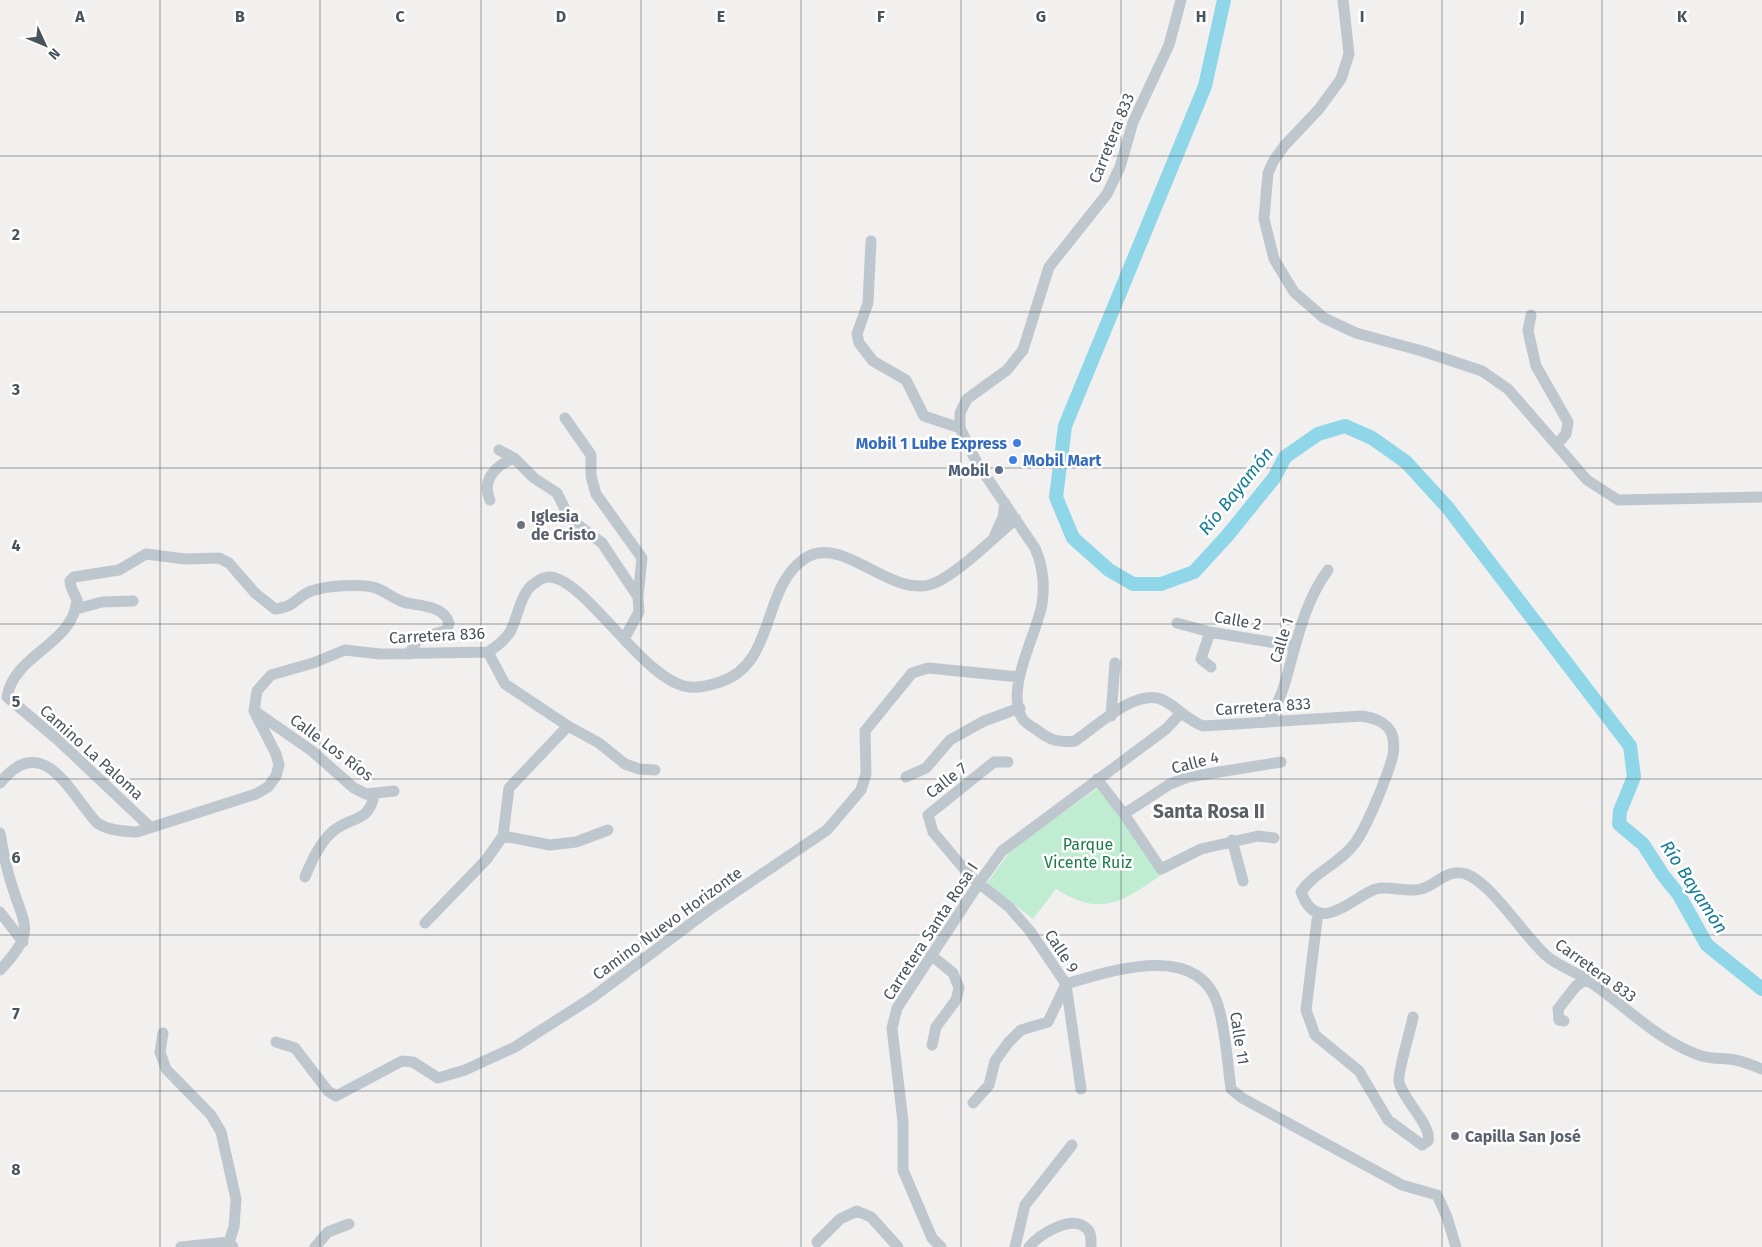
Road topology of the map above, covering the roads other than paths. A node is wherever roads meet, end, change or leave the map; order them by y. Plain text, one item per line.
1 (1181, 0) edge
2 (1344, 0) edge
3 (870, 241) dead end
4 (1531, 315) dead end
5 (565, 418) dead end
6 (960, 428) junction
7 (1557, 444) junction
8 (499, 450) dead end
9 (514, 458) junction
10 (1762, 497) edge
11 (490, 500) dead end
12 (1005, 503) junction
13 (1016, 520) junction
14 (996, 536) junction
15 (1029, 538) junction
16 (1328, 570) dead end
17 (638, 597) junction
18 (133, 601) dead end
19 (76, 609) junction
20 (1177, 623) dead end
21 (1210, 632) junction
22 (624, 639) junction
23 (1294, 646) junction
24 (488, 652) junction
25 (409, 654) junction
26 (1115, 663) dead end
27 (1211, 667) dead end
28 (1019, 677) junction
29 (1020, 708) junction
30 (254, 711) junction
31 (1180, 714) junction
32 (1111, 716) junction
33 (1268, 722) junction
34 (568, 726) junction
35 (1008, 762) dead end
36 (1280, 762) dead end
37 (655, 770) dead end
38 (906, 777) dead end
39 (1097, 779) junction
40 (0, 783) edge
41 (394, 792) dead end
42 (374, 794) junction
43 (1124, 814) junction
44 (150, 827) junction
45 (608, 830) dead end
46 (0, 833) edge
47 (503, 836) junction
48 (1274, 838) dead end
49 (1232, 840) junction
50 (305, 877) dead end
51 (1243, 881) dead end
52 (979, 883) junction
53 (0, 912) edge
54 (1318, 912) junction
55 (425, 923) dead end
56 (23, 942) junction
57 (931, 955) junction
58 (0, 970) edge
59 (1587, 979) junction
60 (1066, 984) junction
61 (1413, 1017) dead end
62 (1564, 1021) dead end
63 (163, 1033) dead end
64 (276, 1042) dead end
65 (932, 1044) dead end
66 (1762, 1069) edge
67 (1081, 1089) dead end
68 (973, 1103) dead end
69 (1072, 1145) dead end
70 (349, 1224) dead end
71 (817, 1242) dead end
72 (231, 1245) edge
73 (181, 1247) edge
74 (315, 1247) edge
75 (898, 1247) edge
76 (941, 1247) edge
77 (1015, 1247) edge
78 (1029, 1247) edge
79 (1091, 1247) edge
80 (1456, 1247) edge

1 - 6 street, Carretera 833
2 - 7 street
3 - 6 street
4 - 7 street
5 - 17 street
6 - 12 street
7 - 10 street
8 - 9 street
9 - 11 street
9 - 17 street
12 - 13 street
12 - 14 street
13 - 14 street, Carretera 836
13 - 15 street
14 - 15 street
14 - 22 street, Carretera 836
15 - 28 street
16 - 23 street, Calle 1
17 - 22 street
18 - 19 street
19 - 25 street
19 - 44 street, Camino La Paloma
20 - 21 street, Calle 2
21 - 23 street, Calle 2
21 - 27 street
22 - 24 street, Carretera 836
23 - 33 street, Calle 1
24 - 25 street, Carretera 836
24 - 34 street
25 - 30 street, Carretera 836
26 - 32 street
28 - 29 street
28 - 64 street, Camino Nuevo Horizonte
29 - 32 street, Carretera 833
29 - 38 street
30 - 42 street, Calle Los Ríos
30 - 44 street
31 - 32 street, Carretera 833
31 - 33 street, Carretera 833
31 - 39 street, Carretera Santa Rosa I
33 - 54 street, Carretera 833
34 - 37 street
34 - 47 street
35 - 52 street, Calle 7
36 - 43 street, Calle 4
39 - 43 street
39 - 52 street, Carretera Santa Rosa I
40 - 44 street
41 - 42 street, Calle Los Ríos
42 - 50 street
43 - 49 street
45 - 47 street
46 - 56 street
47 - 55 street
48 - 49 street
49 - 51 street
52 - 57 street, Carretera Santa Rosa I
52 - 60 street, Calle 9
53 - 56 street
54 - 59 street, Carretera 833
54 - 61 street
56 - 58 street
57 - 65 street
57 - 76 street, Carretera Santa Rosa I
59 - 62 street
59 - 66 street, Carretera 833
60 - 67 street, Calle 9
60 - 68 street
60 - 80 street, Calle 11
63 - 72 street
69 - 77 street
70 - 74 street
71 - 75 street
72 - 73 street
78 - 79 street

